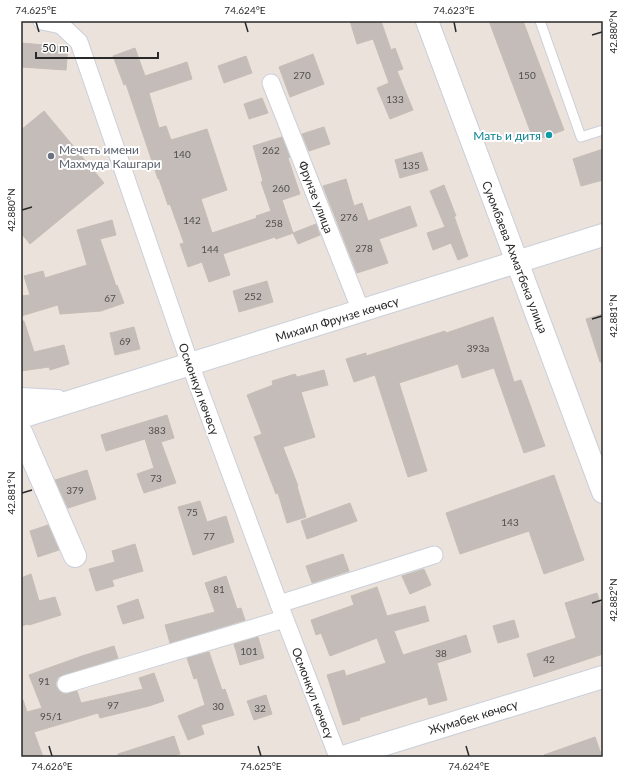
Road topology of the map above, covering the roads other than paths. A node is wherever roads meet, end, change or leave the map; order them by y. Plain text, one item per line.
1 (42, 21) edge
2 (427, 21) edge
3 (540, 21) edge
4 (61, 23) edge
5 (271, 83) dead end
6 (603, 130) edge
7 (603, 235) edge
8 (517, 262) junction
9 (361, 311) junction
10 (190, 364) junction
11 (21, 399) edge
12 (70, 401) junction
13 (21, 417) edge
14 (21, 432) edge
15 (603, 492) edge
16 (434, 555) dead end
17 (75, 556) dead end
18 (282, 612) junction
19 (603, 677) edge
20 (66, 684) dead end
21 (338, 757) edge
22 (343, 757) edge

1 - 4 street
2 - 8 main road, Суюмбаева Ахматбека улица
3 - 6 lane
4 - 10 street, Осмонкул көчөсү
5 - 9 street, Фрунзе улица
7 - 8 main road, Михаил Фрунзе көчөсү
8 - 9 main road, Михаил Фрунзе көчөсү
8 - 15 main road, Суюмбаева Ахматбека улица
9 - 10 main road, Михаил Фрунзе көчөсү
10 - 12 main road, Михаил Фрунзе көчөсү
10 - 18 street, Осмонкул көчөсү
11 - 12 main road, Михаил Фрунзе көчөсү
12 - 13 main road, Михаил Фрунзе көчөсү
14 - 17 main road
16 - 18 street
18 - 20 street
18 - 21 street, Осмонкул көчөсү
19 - 22 main road, Жумабек көчөсү

